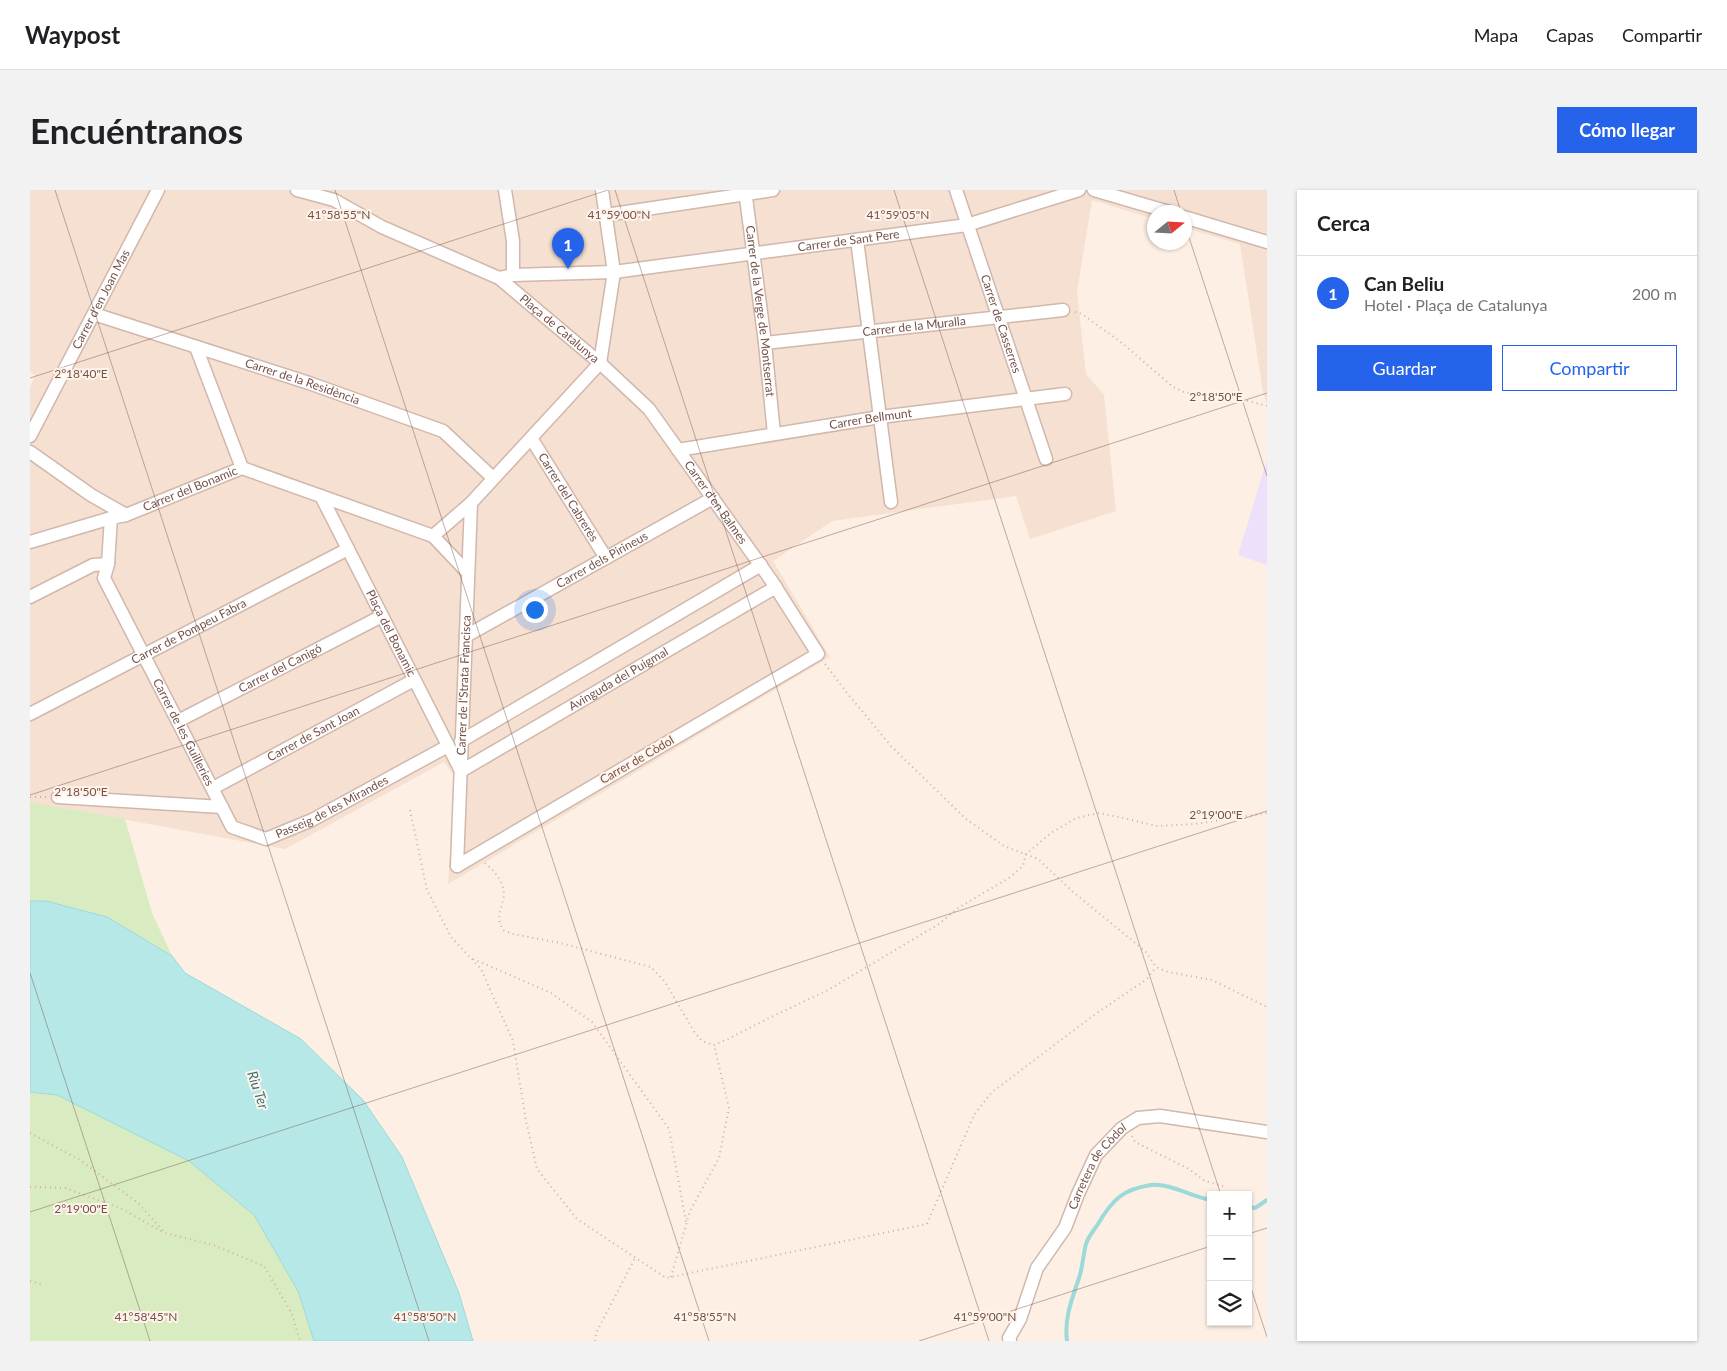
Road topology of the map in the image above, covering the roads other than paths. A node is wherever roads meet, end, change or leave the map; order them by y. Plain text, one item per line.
1 (158, 190) edge
2 (296, 190) edge
3 (505, 190) edge
4 (602, 190) edge
5 (773, 190) edge
6 (956, 190) edge
7 (1079, 190) edge
8 (1094, 190) edge
9 (316, 192) edge
10 (745, 192) edge
11 (1147, 206) edge
12 (606, 215) junction
13 (1192, 219) edge
14 (967, 225) junction
15 (857, 240) junction
16 (1267, 242) edge
17 (752, 254) junction
18 (614, 272) junction
19 (513, 275) junction
20 (498, 278) junction
21 (1063, 310) road end
22 (94, 314) junction
23 (998, 316) junction
24 (869, 331) junction
25 (765, 343) junction
26 (196, 347) junction
27 (600, 363) junction
28 (1065, 394) dead end
29 (1026, 399) junction
30 (880, 417) junction
31 (774, 434) junction
32 (30, 436) edge
33 (531, 438) junction
34 (678, 450) junction
35 (30, 452) edge
36 (1046, 459) dead end
37 (242, 468) junction
38 (494, 478) junction
39 (320, 496) junction
40 (713, 498) junction
41 (891, 502) dead end
42 (471, 503) junction
43 (126, 515) junction
44 (111, 518) junction
45 (433, 536) junction
46 (30, 542) edge
47 (348, 549) junction
48 (606, 558) junction
49 (108, 564) junction
50 (760, 565) junction
51 (468, 573) junction
52 (776, 587) junction
53 (30, 597) edge
54 (382, 616) junction
55 (466, 636) junction
56 (818, 654) joint
57 (144, 656) junction
58 (414, 680) junction
59 (30, 714) edge
60 (178, 721) junction
61 (461, 741) junction
62 (448, 746) junction
63 (461, 771) junction
64 (212, 788) junction
65 (58, 797) road end
66 (222, 807) junction
67 (457, 866) joint
68 (1267, 1132) edge
69 (1010, 1341) edge

1 - 22 street, Carrer d'en Joan Mas
2 - 9 street
3 - 19 street
4 - 12 street
5 - 10 street
6 - 14 street, Carrer de Casserres
7 - 14 street, Carrer de Sant Pere
8 - 11 street
9 - 20 street
10 - 12 street
10 - 17 street, Carrer de la Verge de Montserrat
12 - 18 street
13 - 16 street
14 - 15 street, Carrer de Sant Pere
14 - 23 street, Carrer de Casserres
15 - 17 street, Carrer de Sant Pere
15 - 24 street
17 - 18 street, Carrer de Sant Pere
17 - 25 street, Carrer de la Verge de Montserrat
18 - 19 street, Plaça de Catalunya
18 - 27 street, Plaça de Catalunya
19 - 20 street, Plaça de Catalunya
20 - 27 street, Plaça de Catalunya
21 - 23 street, Carrer de la Muralla
22 - 26 street, Carrer de la Residència
22 - 32 street, Carrer d'en Joan Mas
23 - 24 street, Carrer de la Muralla
23 - 29 street, Carrer de Casserres
24 - 25 street, Carrer de la Muralla
24 - 30 street
25 - 31 street, Carrer de la Verge de Montserrat
26 - 37 street
26 - 38 street, Carrer de la Residència
27 - 33 street
27 - 34 street, Carrer d'en Balmes
28 - 29 street, Carrer Bellmunt
29 - 30 street, Carrer Bellmunt
29 - 36 street, Carrer de Casserres
30 - 31 street, Carrer Bellmunt
30 - 41 street
31 - 34 street, Carrer Bellmunt
33 - 38 street
33 - 48 street, Carrer del Cabrerès
34 - 40 street, Carrer d'en Balmes
35 - 43 street
37 - 39 street, Carrer del Bonamic
37 - 43 street, Carrer del Bonamic
38 - 42 street
39 - 45 street, Carrer del Bonamic
39 - 47 street, Plaça del Bonamic
40 - 48 street, Carrer dels Pirineus
40 - 50 street, Carrer d'en Balmes
42 - 45 street
42 - 51 street, Carrer de l'Strata Francisca
43 - 44 street, Carrer del Bonamic
44 - 46 street, Carrer del Bonamic
44 - 49 street, Carrer de les Guilleries
45 - 51 street, Carrer del Bonamic
47 - 54 street, Plaça del Bonamic
47 - 57 street, Carrer de Pompeu Fabra
48 - 55 street, Carrer dels Pirineus
49 - 53 street
49 - 57 street, Carrer de les Guilleries
50 - 52 street, Carrer d'en Balmes
50 - 61 street, Avinguda del Puigmal
51 - 55 street, Carrer de l'Strata Francisca
52 - 56 street, Carrer d'en Balmes
52 - 63 street, Avinguda del Puigmal
54 - 58 street, Plaça del Bonamic
54 - 60 street, Carrer del Canigó
55 - 61 street, Carrer de l'Strata Francisca
56 - 67 street, Carrer de Còdol
57 - 59 street, Carrer de Pompeu Fabra
57 - 60 street, Carrer de les Guilleries
58 - 62 street, Plaça del Bonamic
58 - 64 street, Carrer de Sant Joan
60 - 64 street, Carrer de les Guilleries
61 - 63 street, Carrer de l'Strata Francisca
62 - 63 street, Plaça del Bonamic
62 - 66 street, Passeig de les Mirandes
63 - 67 street, Carrer de l'Strata Francisca
64 - 66 street, Carrer de les Guilleries
65 - 66 street
68 - 69 street, Carretera de Còdol

